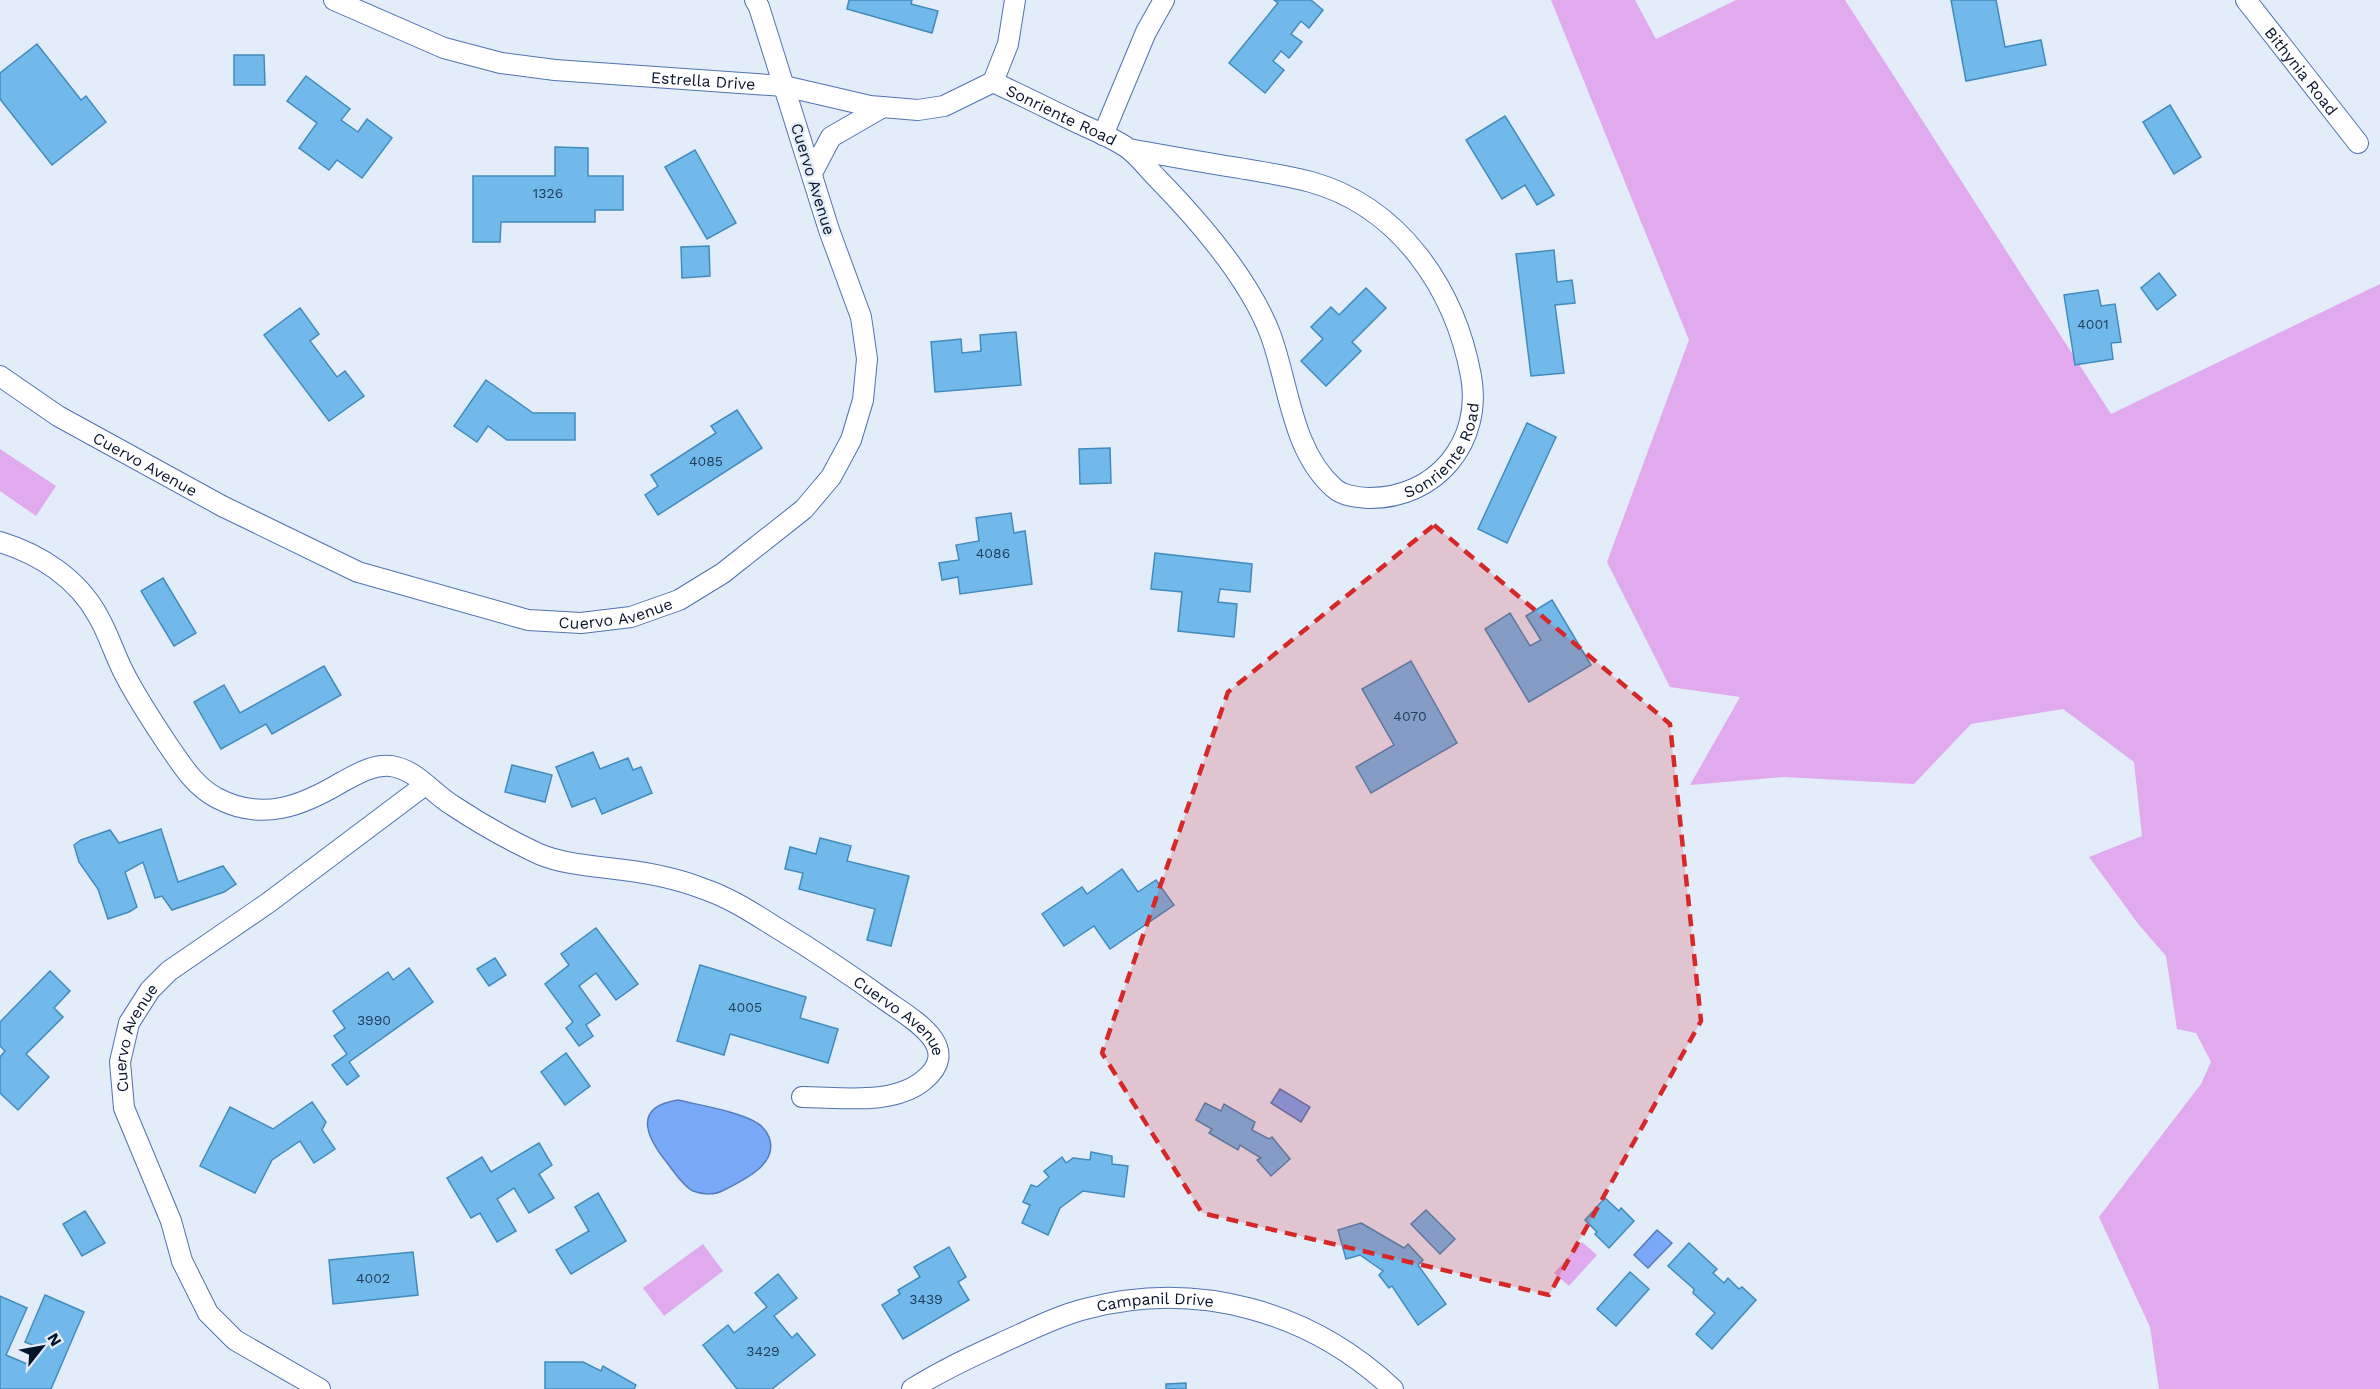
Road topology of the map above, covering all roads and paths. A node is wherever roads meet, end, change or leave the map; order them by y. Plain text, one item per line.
1 (334, 0) edge
2 (755, 0) edge
3 (1015, 0) edge
4 (1164, 0) edge
5 (2246, 0) edge
6 (993, 82) junction
7 (784, 86) junction
8 (883, 107) junction
9 (1103, 135) junction
10 (2358, 143) dead end
11 (1129, 149) junction
12 (812, 173) junction
13 (0, 376) edge
14 (0, 542) edge
15 (425, 785) junction
16 (802, 1097) dead end
17 (320, 1389) edge
18 (912, 1389) edge
19 (1393, 1389) edge

1 - 7 street, Estrella Drive
2 - 7 street, Cuervo Avenue
3 - 6 street
4 - 9 street
5 - 10 street, Bithynia Road
6 - 8 street, Estrella Drive
6 - 9 street, Sonriente Road
7 - 8 street, Estrella Drive
7 - 12 street, Cuervo Avenue
8 - 12 street
9 - 11 street, Sonriente Road
11 - 11 street, Sonriente Road
12 - 13 street, Cuervo Avenue
14 - 15 street, Cuervo Avenue
15 - 16 street, Cuervo Avenue
15 - 17 street, Cuervo Avenue
18 - 19 street, Campanil Drive

